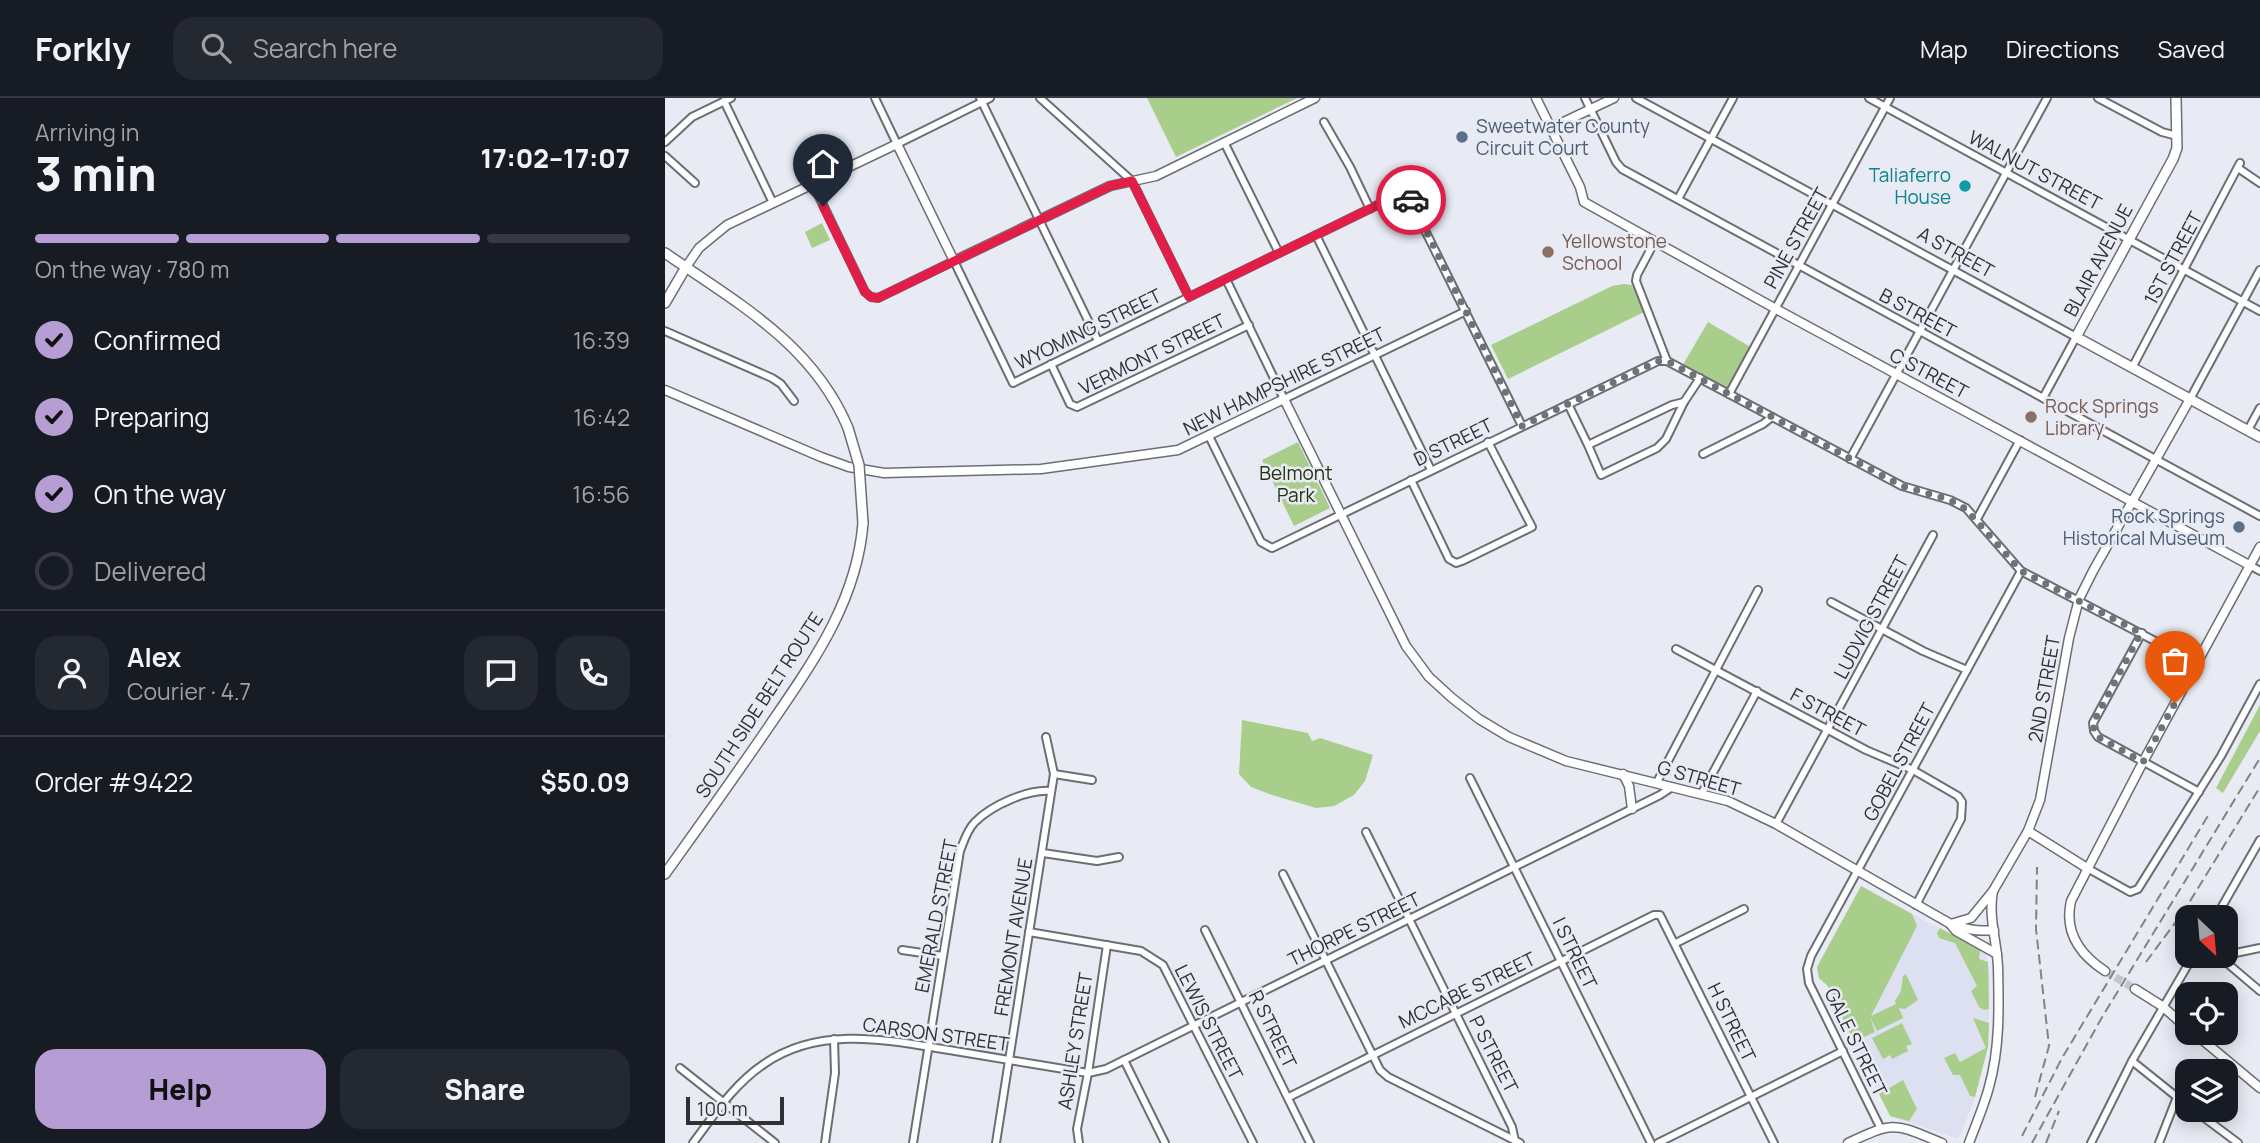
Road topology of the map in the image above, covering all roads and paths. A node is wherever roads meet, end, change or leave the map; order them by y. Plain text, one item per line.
1 (875, 98) edge
2 (990, 98) edge
3 (1040, 98) edge
4 (1315, 98) edge
5 (1536, 98) edge
6 (1585, 98) edge
7 (1613, 98) edge
8 (1636, 98) edge
9 (1733, 98) edge
10 (1869, 98) edge
11 (1890, 98) edge
12 (2047, 98) edge
13 (2098, 98) edge
14 (2176, 98) edge
15 (728, 100) edge
16 (981, 100) edge
17 (1885, 107) junction
18 (1591, 109) junction
19 (1324, 122) dead end
20 (1551, 128) junction
21 (2177, 136) junction
22 (1710, 139) junction
23 (665, 142) edge
24 (1224, 142) junction
25 (897, 144) junction
26 (665, 156) edge
27 (2007, 173) junction
28 (1132, 181) junction
29 (695, 183) dead end
30 (2260, 183) edge
31 (813, 184) junction
32 (1678, 199) junction
33 (773, 203) junction
34 (1832, 205) junction
35 (1370, 209) junction
36 (1040, 220) junction
37 (1317, 235) junction
38 (2129, 239) junction
39 (1655, 241) junction
40 (665, 253) edge
41 (1279, 253) junction
42 (954, 261) junction
43 (1799, 266) junction
44 (686, 267) junction
45 (2185, 269) junction
46 (2260, 270) edge
47 (1954, 271) junction
48 (1226, 279) junction
49 (1189, 297) junction
50 (2243, 301) junction
51 (665, 303) edge
52 (1776, 309) junction
53 (2260, 310) edge
54 (1466, 311) junction
55 (1249, 325) junction
56 (665, 331) edge
57 (1920, 332) junction
58 (2076, 337) junction
59 (1098, 341) junction
60 (1375, 355) junction
61 (1667, 361) junction
62 (1051, 364) junction
63 (2132, 368) junction
64 (1897, 374) junction
65 (1700, 379) junction
66 (665, 390) edge
67 (1730, 394) junction
68 (2043, 398) junction
69 (1284, 399) junction
70 (2190, 399) junction
71 (794, 401) dead end
72 (1684, 402) junction
73 (1568, 404) junction
74 (2260, 408) edge
75 (1772, 417) junction
76 (1522, 426) junction
77 (2248, 430) junction
78 (1209, 436) junction
79 (2260, 437) edge
80 (2020, 440) junction
81 (1488, 442) junction
82 (1588, 445) junction
83 (1703, 454) dead end
84 (1850, 459) junction
85 (2156, 459) junction
86 (1431, 470) junction
87 (1411, 480) junction
88 (2132, 502) junction
89 (1341, 514) junction
90 (2260, 516) edge
91 (1977, 519) junction
92 (1933, 535) dead end
93 (2260, 547) edge
94 (2251, 566) junction
95 (2021, 571) junction
96 (2260, 571) edge
97 (1758, 590) dead end
98 (2080, 600) junction
99 (1831, 601) dead end
100 (1883, 629) junction
101 (2141, 633) junction
102 (1676, 649) dead end
103 (2197, 663) junction
104 (1717, 670) junction
105 (1967, 670) junction
106 (2260, 684) edge
107 (1757, 691) junction
108 (1827, 730) junction
109 (1046, 737) dead end
110 (2143, 762) junction
111 (1913, 770) junction
112 (1054, 774) junction
113 (1623, 774) junction
114 (1471, 778) dead end
115 (1093, 780) dead end
116 (1657, 782) junction
117 (1672, 786) junction
118 (1051, 791) junction
119 (2199, 792) junction
120 (1702, 793) junction
121 (1632, 809) junction
122 (1776, 824) junction
123 (2028, 831) junction
124 (1366, 832) dead end
125 (2260, 840) edge
126 (1043, 853) junction
127 (1119, 857) dead end
128 (1515, 867) junction
129 (2087, 868) junction
130 (1857, 872) junction
131 (665, 874) edge
132 (1283, 874) dead end
133 (1993, 891) junction
134 (1916, 905) junction
135 (2223, 905) edge
136 (1744, 909) dead end
137 (1660, 915) joint
138 (1410, 919) junction
139 (1949, 923) junction
140 (1205, 930) dead end
141 (1994, 930) junction
142 (1030, 932) junction
143 (1676, 943) junction
144 (1107, 945) junction
145 (2260, 948) edge
146 (902, 950) dead end
147 (2238, 952) edge
148 (1997, 954) junction
149 (943, 956) junction
150 (1326, 961) junction
151 (1562, 961) junction
152 (2186, 968) edge
153 (2233, 968) edge
154 (1807, 969) joint
155 (2105, 971) tunnel mouth
156 (2135, 989) tunnel mouth
157 (2260, 991) edge
158 (1242, 1001) junction
159 (2162, 1006) junction
160 (1456, 1013) junction
161 (2175, 1017) edge
162 (1194, 1025) junction
163 (834, 1039) junction
164 (2209, 1045) edge
165 (929, 1047) junction
166 (1843, 1051) junction
167 (1373, 1054) junction
168 (1009, 1060) junction
169 (1124, 1060) junction
170 (2132, 1061) junction
171 (680, 1068) dead end
172 (1088, 1073) junction
173 (2260, 1088) edge
174 (2175, 1095) edge
175 (1289, 1097) junction
176 (1751, 1097) junction
177 (2175, 1102) edge
178 (724, 1103) junction
179 (2208, 1122) edge
180 (1880, 1127) junction
181 (2229, 1140) edge
182 (1516, 1142) edge
183 (692, 1143) edge
184 (775, 1143) edge
185 (825, 1143) edge
186 (913, 1143) edge
187 (996, 1143) edge
188 (1079, 1143) edge
189 (1164, 1143) edge
190 (1253, 1143) edge
191 (1310, 1143) edge
192 (1651, 1143) edge
193 (1658, 1143) edge
194 (1774, 1143) edge
195 (1849, 1143) edge
196 (1942, 1143) edge
197 (1969, 1143) edge
198 (2091, 1143) edge
199 (2159, 1143) edge
200 (2238, 1143) edge

1 - 25 street
2 - 16 street
3 - 28 street
4 - 24 street
5 - 20 street
6 - 18 street, B STREET
7 - 18 street
8 - 22 street, A STREET
9 - 22 street
10 - 17 street, WALNUT STREET
11 - 17 street, PINE STREET
12 - 27 street
13 - 21 street
14 - 21 main road, BLAIR AVENUE
15 - 23 street
15 - 33 street
16 - 25 street
16 - 36 street
17 - 27 street, WALNUT STREET
17 - 34 street, PINE STREET
18 - 20 street
18 - 32 street, B STREET
19 - 35 street
20 - 39 street, C STREET
21 - 38 main road, BLAIR AVENUE
22 - 32 street
22 - 34 street, A STREET
24 - 28 street
24 - 41 street
25 - 31 street
25 - 42 street
26 - 29 street
27 - 38 street, WALNUT STREET
27 - 47 street
28 - 36 street
28 - 49 street
30 - 45 street, 1ST STREET
31 - 33 street
31 - 42 street
32 - 43 street, B STREET
33 - 44 street
34 - 43 street, PINE STREET
34 - 47 street, A STREET
35 - 37 street, WYOMING STREET
35 - 54 street, WYOMING STREET
36 - 42 street
36 - 59 street
37 - 41 street, WYOMING STREET
37 - 60 street
38 - 45 street, WALNUT STREET
38 - 58 main road, BLAIR AVENUE
39 - 52 street, C STREET
39 - 61 street
40 - 44 main road, SOUTH SIDE BELT ROUTE
41 - 48 street, WYOMING STREET
42 - 62 street, WYOMING STREET
43 - 52 street, PINE STREET
43 - 57 street, B STREET
44 - 51 main road
44 - 131 main road, SOUTH SIDE BELT ROUTE, bridge
45 - 50 street, WALNUT STREET
45 - 63 street, 1ST STREET
46 - 50 street, 2ND STREET
47 - 57 street
47 - 58 street, A STREET
48 - 49 street, WYOMING STREET
48 - 55 street
49 - 59 street, WYOMING STREET
50 - 53 street, WALNUT STREET
50 - 70 street, 2ND STREET
52 - 64 street, C STREET
52 - 67 street, PINE STREET
54 - 60 street, NEW HAMPSHIRE STREET
54 - 76 street
55 - 62 street, VERMONT STREET
55 - 69 street
56 - 71 street
57 - 64 street
57 - 68 street, B STREET
58 - 63 main road, A STREET
58 - 68 street, BLAIR AVENUE
59 - 62 street, WYOMING STREET
60 - 69 street, NEW HAMPSHIRE STREET
60 - 86 street
61 - 65 street
61 - 73 street, D STREET
63 - 70 main road, A STREET
64 - 80 street, C STREET
64 - 84 street
65 - 67 street
65 - 72 street
66 - 78 street, NEW HAMPSHIRE STREET
67 - 75 street
68 - 85 street, B STREET
69 - 78 street, NEW HAMPSHIRE STREET
69 - 89 street, G STREET
70 - 77 main road, A STREET
70 - 85 street, 2ND STREET
72 - 82 street
72 - 82 street
73 - 76 street, D STREET
73 - 82 street
74 - 77 street
75 - 83 street
75 - 84 street
76 - 81 street, D STREET
77 - 79 main road, A STREET
78 - 89 street, D STREET
80 - 88 street, C STREET
80 - 91 street
81 - 86 street, D STREET
81 - 87 street
84 - 91 street
85 - 88 street, 2ND STREET
85 - 90 street, B STREET
86 - 87 street, D STREET
87 - 89 street, D STREET
88 - 94 street, C STREET
88 - 98 street, 2ND STREET
89 - 113 street, G STREET
91 - 95 street
92 - 100 street, LUDVIG STREET
93 - 94 street
94 - 96 street, C STREET
94 - 103 street
95 - 98 street
95 - 105 street, GOBEL STREET
97 - 104 street
98 - 101 street
98 - 123 street, 2ND STREET
99 - 100 street
100 - 105 street
100 - 108 street, LUDVIG STREET
101 - 103 street
101 - 110 street
102 - 104 street, F STREET
103 - 110 street
104 - 107 street, F STREET
104 - 116 street
105 - 111 street, GOBEL STREET
106 - 119 street
107 - 108 street, F STREET
107 - 120 street
108 - 111 street, F STREET
108 - 122 street, LUDVIG STREET
109 - 112 street, FREMONT AVENUE
110 - 119 street
110 - 129 street
111 - 130 street, GOBEL STREET
111 - 134 street, F STREET
112 - 115 street
112 - 118 street, FREMONT AVENUE
113 - 116 street, G STREET
113 - 121 street
114 - 128 street, I STREET
116 - 117 street, G STREET
117 - 120 street, G STREET
117 - 121 street, THORPE STREET
118 - 126 street, FREMONT AVENUE
118 - 149 street, EMERALD STREET
119 - 129 street
120 - 122 street, G STREET
121 - 128 street, THORPE STREET
122 - 130 street, G STREET
123 - 129 street
123 - 133 street, 2ND STREET
124 - 138 street, P STREET
125 - 135 street
126 - 127 street
126 - 142 street, FREMONT AVENUE
128 - 138 street, THORPE STREET
128 - 151 street, I STREET
129 - 155 street
130 - 134 street, G STREET
130 - 154 street, GOBEL STREET
132 - 150 street
133 - 139 street, 2ND STREET
133 - 141 street
134 - 139 street, G STREET
136 - 143 street
137 - 143 street, H STREET
137 - 151 street, MCCABE STREET
138 - 150 street, THORPE STREET
138 - 160 street, P STREET
139 - 141 street, G STREET
139 - 148 street
140 - 158 street, R STREET
141 - 148 street
142 - 144 street, LEWIS STREET
142 - 168 street, FREMONT AVENUE
143 - 176 street, H STREET
144 - 162 street, LEWIS STREET
144 - 172 street, ASHLEY STREET
145 - 147 street
146 - 149 street
148 - 197 street
149 - 165 street, EMERALD STREET
150 - 158 street, THORPE STREET
150 - 167 street
151 - 160 street, MCCABE STREET
151 - 192 street, I STREET
152 - 159 street
153 - 157 street
154 - 166 street, GALE STREET
156 - 159 street
158 - 162 street, THORPE STREET
158 - 175 street, R STREET
159 - 161 street
159 - 170 street
160 - 167 street, MCCABE STREET
160 - 182 street, P STREET
162 - 169 street, THORPE STREET
162 - 190 street, LEWIS STREET
163 - 165 street, CARSON STREET
163 - 178 street, CARSON STREET
163 - 185 street
164 - 173 street
165 - 168 street, CARSON STREET
165 - 186 street, EMERALD STREET
166 - 176 street
166 - 180 street, GALE STREET
167 - 175 street, MCCABE STREET
167 - 182 street
168 - 172 street, CARSON STREET
168 - 187 street, FREMONT AVENUE
169 - 172 street, THORPE STREET
169 - 189 street
170 - 174 street
170 - 198 street
171 - 178 street
172 - 188 street, ASHLEY STREET
175 - 191 street, R STREET
176 - 193 street
176 - 194 street, H STREET
177 - 199 street
178 - 183 street, CARSON STREET
178 - 184 street
179 - 181 street
180 - 195 street
180 - 196 street
181 - 200 street

